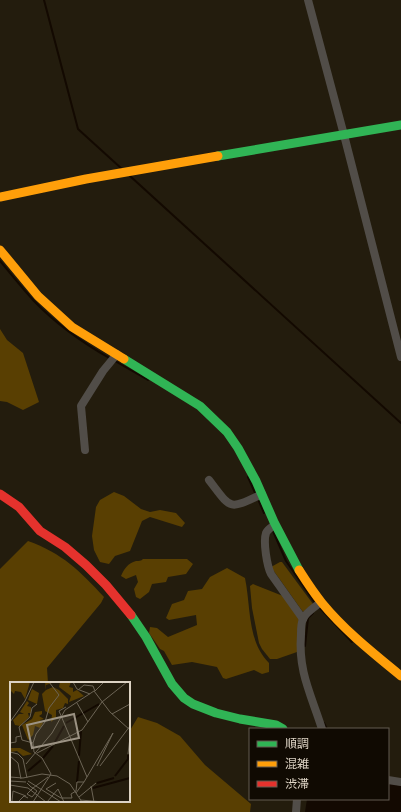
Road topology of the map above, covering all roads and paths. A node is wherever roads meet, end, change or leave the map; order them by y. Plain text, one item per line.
1 (308, 0) edge
2 (401, 125) edge
3 (344, 135) junction
4 (0, 197) edge
5 (0, 250) edge
6 (117, 354) junction
7 (401, 357) edge
8 (85, 450) dead end
9 (210, 480) dead end
10 (0, 494) edge
11 (262, 494) junction
12 (275, 525) junction
13 (321, 602) junction
14 (302, 619) junction
15 (401, 676) edge
16 (281, 728) edge
17 (322, 728) edge
18 (389, 780) edge
19 (401, 782) edge
20 (297, 800) edge
21 (296, 812) edge

1 - 3 street
2 - 3 street
3 - 4 street
3 - 7 street
5 - 6 street
6 - 8 street
6 - 11 street
9 - 11 street
10 - 16 street
11 - 12 street
12 - 13 street
12 - 14 street
13 - 14 street
13 - 15 street
14 - 17 street
18 - 19 street
20 - 21 street

